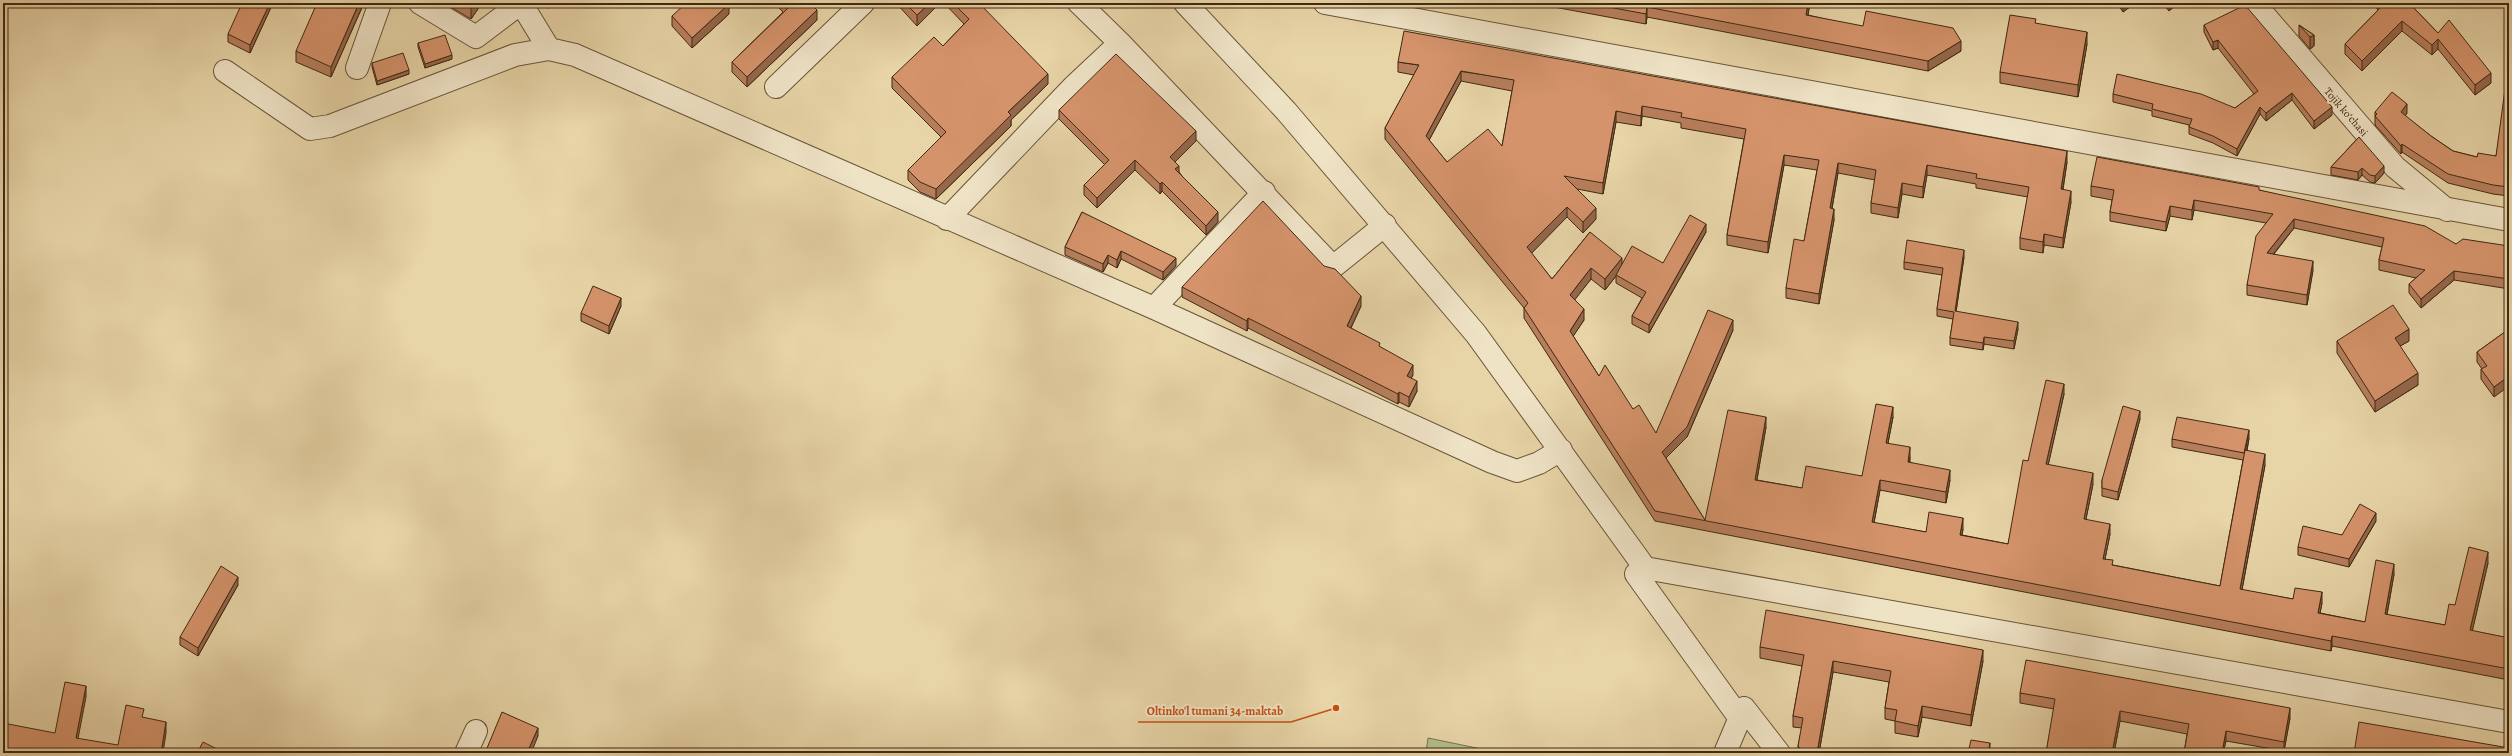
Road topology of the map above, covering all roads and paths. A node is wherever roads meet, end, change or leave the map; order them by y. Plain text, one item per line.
1 (380, 3) edge
2 (420, 3) edge
3 (521, 3) edge
4 (863, 3) edge
5 (1079, 3) edge
6 (1185, 3) edge
7 (1325, 3) edge
8 (2254, 3) edge
9 (1120, 43) junction
10 (549, 49) junction
11 (357, 68) dead end
12 (225, 71) dead end
13 (776, 87) dead end
14 (1264, 192) junction
15 (2448, 210) junction
16 (947, 219) junction
17 (2509, 220) edge
18 (1385, 225) junction
19 (1154, 308) junction
20 (1561, 450) junction
21 (1645, 568) junction
22 (1744, 708) junction
23 (2509, 722) edge
24 (476, 731) dead end
25 (466, 753) edge
26 (1725, 753) edge
27 (1779, 753) edge

1 - 11 street
2 - 3 street
3 - 10 street
4 - 13 street
5 - 9 street
6 - 18 street
7 - 15 street
8 - 15 street, Tojik koʻchasi
9 - 14 street
9 - 16 street
10 - 12 street
10 - 16 street
14 - 18 street
14 - 19 street
15 - 17 street
16 - 19 street
18 - 20 street
19 - 20 street
20 - 21 street
21 - 22 street
21 - 23 street
22 - 26 street
22 - 27 street
24 - 25 street

